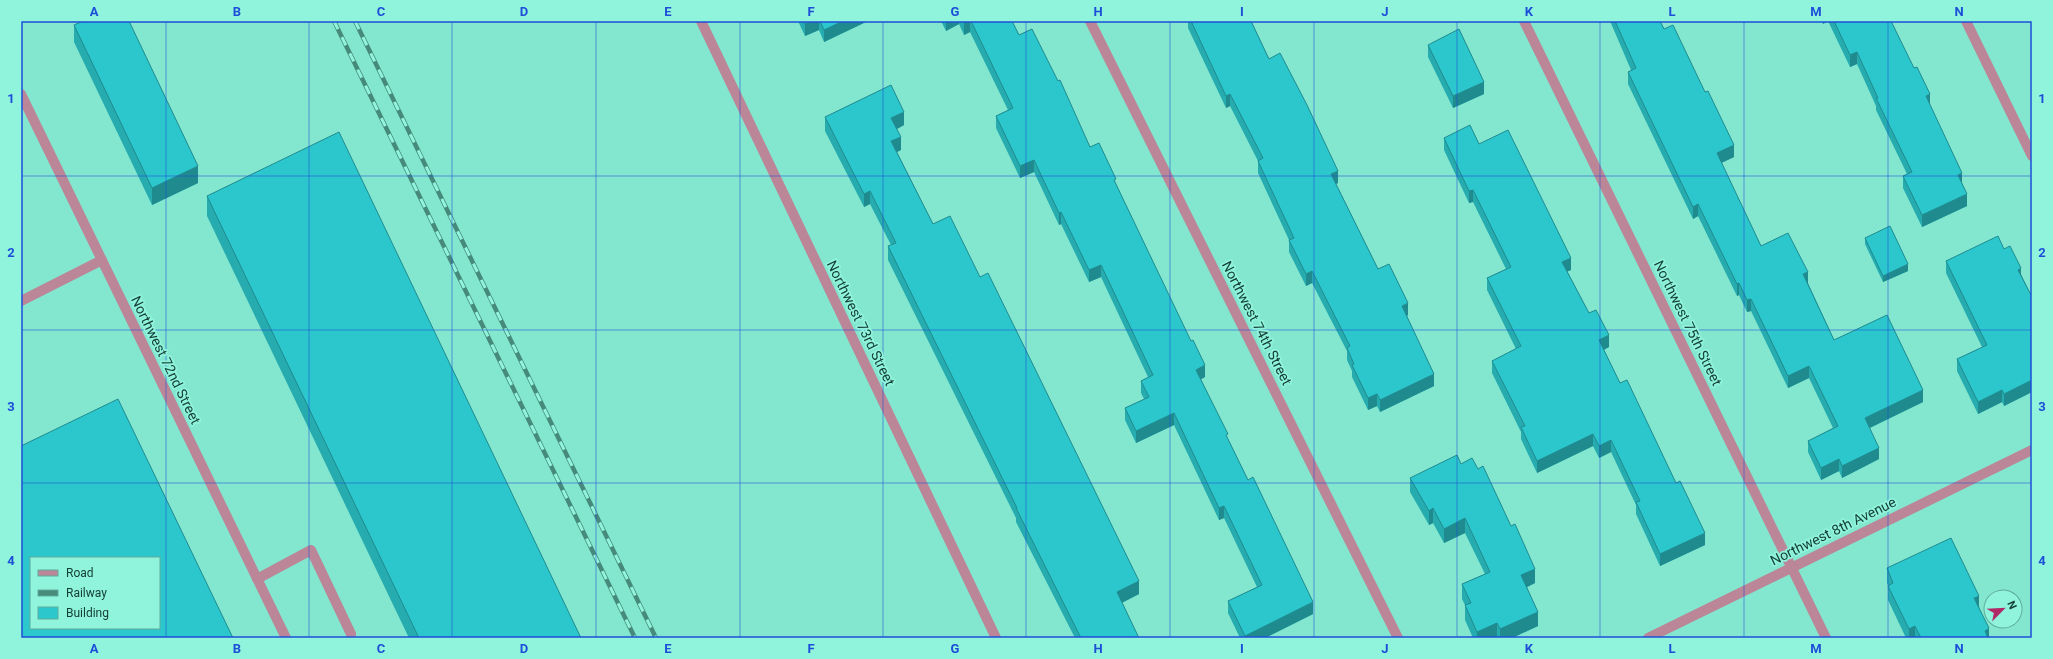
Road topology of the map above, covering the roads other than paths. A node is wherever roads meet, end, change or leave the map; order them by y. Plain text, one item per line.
1 (701, 21) edge
2 (1090, 21) edge
3 (1524, 21) edge
4 (1966, 21) edge
5 (21, 94) edge
6 (2032, 156) edge
7 (102, 260) junction
8 (21, 301) edge
9 (2032, 450) edge
10 (1791, 567) junction
11 (257, 579) junction
12 (351, 634) dead end
13 (286, 638) edge
14 (996, 638) edge
15 (1398, 638) edge
16 (1648, 638) edge
17 (1826, 638) edge

1 - 14 street, Northwest 73rd Street
2 - 15 street, Northwest 74th Street
3 - 10 street, Northwest 75th Street
4 - 6 street
5 - 7 street, Northwest 72nd Street
7 - 8 street
7 - 11 street, Northwest 72nd Street
9 - 10 street, Northwest 8th Avenue
10 - 16 street, Northwest 8th Avenue
10 - 17 street, Northwest 75th Street
11 - 12 street
11 - 13 street, Northwest 72nd Street

